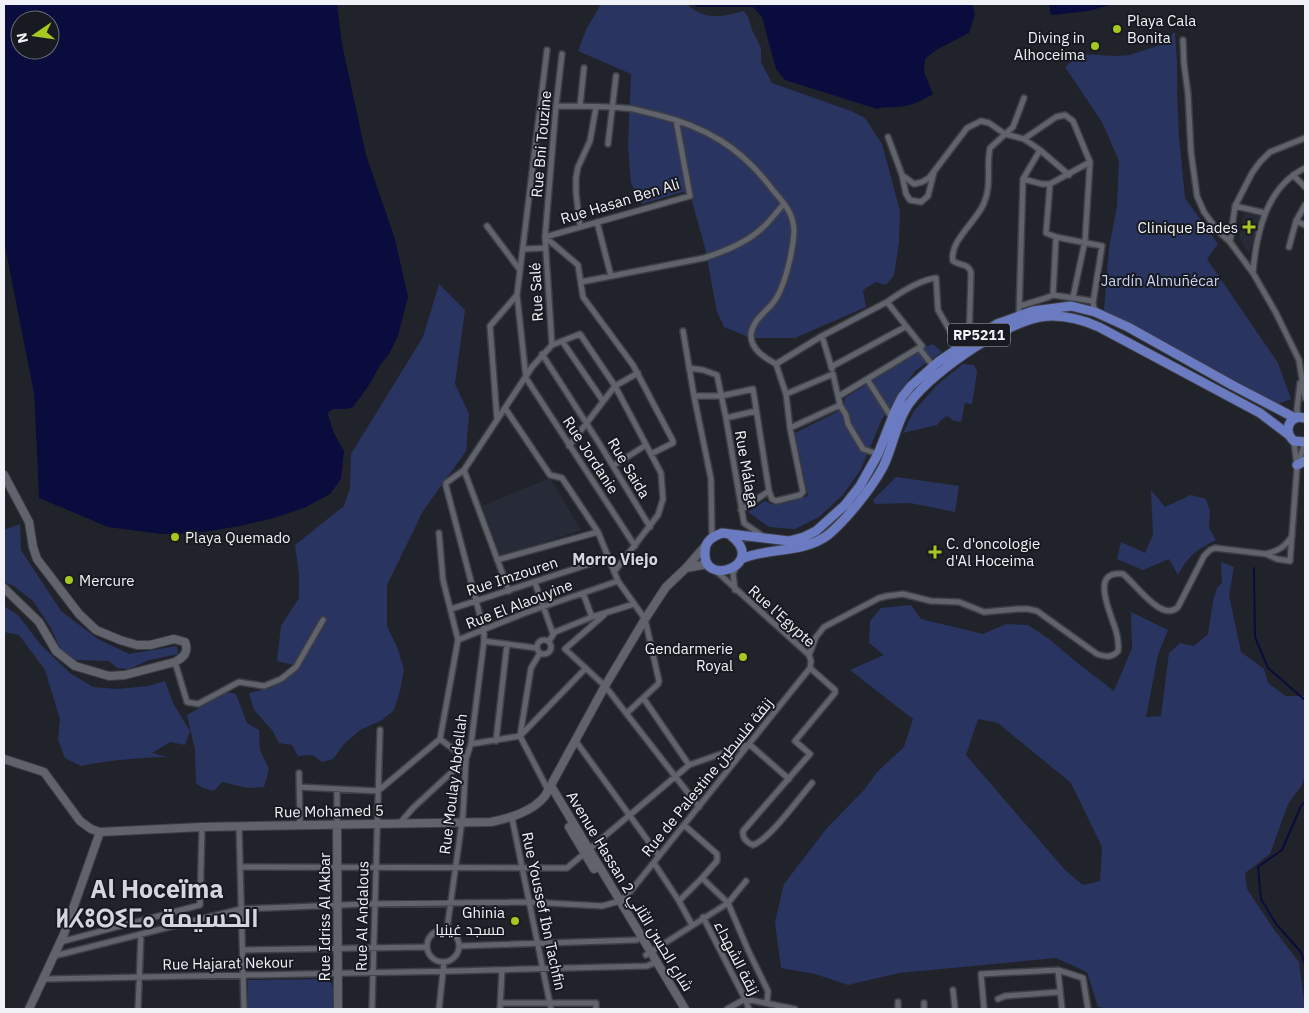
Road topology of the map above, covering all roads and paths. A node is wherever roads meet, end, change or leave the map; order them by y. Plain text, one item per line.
1 (1183, 40) dead end
2 (547, 50) dead end
3 (562, 54) dead end
4 (584, 68) dead end
5 (616, 76) dead end
6 (1024, 98) dead end
7 (556, 106) junction
8 (580, 106) junction
9 (596, 107) junction
10 (612, 107) junction
11 (676, 120) junction
12 (1005, 134) junction
13 (888, 137) dead end
14 (1305, 138) edge
15 (1024, 139) junction
16 (608, 144) dead end
17 (1040, 150) junction
18 (1090, 162) junction
19 (1305, 168) edge
20 (934, 171) junction
21 (1293, 174) junction
22 (902, 175) junction
23 (1069, 175) junction
24 (1023, 179) junction
25 (1050, 184) junction
26 (1305, 187) edge
27 (784, 204) junction
28 (1305, 205) edge
29 (1235, 206) junction
30 (1265, 213) junction
31 (1296, 221) junction
32 (597, 222) junction
33 (1305, 225) edge
34 (486, 226) dead end
35 (580, 226) junction
36 (545, 237) junction
37 (1056, 237) junction
38 (1085, 241) junction
39 (1230, 242) junction
40 (1289, 247) dead end
41 (546, 248) junction
42 (524, 249) junction
43 (520, 270) junction
44 (1253, 273) junction
45 (611, 276) junction
46 (580, 282) junction
47 (1053, 294) junction
48 (517, 295) junction
49 (1073, 297) junction
50 (1093, 301) junction
51 (887, 302) junction
52 (1020, 310) junction
53 (1095, 312) junction
54 (905, 327) junction
55 (683, 331) dead end
56 (822, 336) junction
57 (562, 341) junction
58 (969, 341) junction
59 (552, 345) junction
60 (919, 348) junction
61 (962, 351) junction
62 (542, 354) junction
63 (776, 364) junction
64 (1300, 365) junction
65 (933, 366) junction
66 (831, 367) junction
67 (690, 368) junction
68 (638, 373) junction
69 (834, 374) junction
70 (526, 378) junction
71 (867, 379) junction
72 (615, 386) junction
73 (786, 394) junction
74 (694, 396) junction
75 (721, 396) junction
76 (839, 396) junction
77 (1305, 398) edge
78 (603, 401) junction
79 (840, 405) junction
80 (505, 408) junction
81 (756, 411) junction
82 (1300, 417) edge
83 (726, 418) junction
84 (892, 418) junction
85 (497, 420) junction
86 (586, 424) junction
87 (790, 428) junction
88 (1291, 438) junction
89 (1305, 442) edge
90 (646, 444) junction
91 (570, 446) junction
92 (651, 454) junction
93 (878, 454) junction
94 (1300, 464) edge
95 (613, 466) junction
96 (464, 470) junction
97 (4, 476) edge
98 (769, 491) junction
99 (741, 510) junction
100 (650, 527) junction
101 (598, 532) junction
102 (439, 533) dead end
103 (730, 535) junction
104 (1292, 536) junction
105 (712, 537) junction
106 (763, 537) junction
107 (706, 544) junction
108 (635, 546) junction
109 (1266, 554) junction
110 (608, 558) junction
111 (497, 560) junction
112 (738, 563) junction
113 (710, 566) junction
114 (686, 568) junction
115 (614, 572) junction
116 (618, 580) junction
117 (535, 583) junction
118 (4, 588) edge
119 (736, 590) junction
120 (508, 591) junction
121 (583, 593) junction
122 (476, 601) junction
123 (634, 604) junction
124 (543, 607) junction
125 (451, 609) junction
126 (606, 613) junction
127 (592, 617) junction
128 (645, 619) junction
129 (323, 620) dead end
130 (484, 631) junction
131 (554, 634) junction
132 (458, 640) junction
133 (484, 641) junction
134 (549, 641) junction
135 (507, 644) junction
136 (552, 648) junction
137 (565, 649) junction
138 (539, 651) junction
139 (809, 655) junction
140 (175, 662) junction
141 (586, 668) junction
142 (810, 668) junction
143 (605, 686) junction
144 (644, 699) junction
145 (627, 713) junction
146 (380, 730) dead end
147 (520, 736) junction
148 (440, 738) junction
149 (575, 740) junction
150 (496, 741) junction
151 (471, 744) junction
152 (750, 744) junction
153 (466, 759) junction
154 (4, 760) edge
155 (689, 764) junction
156 (299, 773) dead end
157 (674, 776) junction
158 (789, 778) junction
159 (812, 783) dead end
160 (300, 786) junction
161 (549, 788) junction
162 (337, 789) junction
163 (378, 791) junction
164 (698, 807) junction
165 (630, 815) junction
166 (512, 818) junction
167 (462, 822) junction
168 (400, 823) junction
169 (336, 824) junction
170 (376, 824) junction
171 (300, 825) junction
172 (684, 825) junction
173 (239, 826) junction
174 (202, 827) junction
175 (100, 832) junction
176 (587, 852) junction
177 (659, 856) junction
178 (654, 863) junction
179 (240, 867) junction
180 (338, 867) junction
181 (376, 868) junction
182 (456, 868) junction
183 (522, 868) junction
184 (702, 878) junction
185 (746, 881) dead end
186 (679, 901) junction
187 (529, 902) junction
188 (617, 902) junction
189 (451, 903) junction
190 (728, 903) junction
191 (375, 904) junction
192 (337, 906) junction
193 (241, 909) junction
194 (703, 917) junction
195 (692, 925) junction
196 (447, 929) junction
197 (141, 934) junction
198 (637, 940) junction
199 (60, 942) junction
200 (538, 944) junction
201 (460, 946) junction
202 (427, 947) junction
203 (374, 948) junction
204 (338, 949) junction
205 (243, 950) junction
206 (648, 954) junction
207 (54, 956) junction
208 (444, 962) junction
209 (654, 964) junction
210 (544, 969) junction
211 (502, 970) junction
212 (1058, 970) junction
213 (443, 972) junction
214 (373, 973) junction
215 (338, 974) junction
216 (244, 976) junction
217 (140, 978) junction
218 (44, 979) junction
219 (953, 990) dead end
220 (1059, 992) junction
221 (745, 999) junction
222 (998, 999) dead end
223 (550, 1002) junction
224 (898, 1002) dead end
225 (501, 1003) junction
226 (767, 1003) junction
227 (29, 1009) edge
228 (138, 1009) edge
229 (244, 1009) edge
230 (338, 1009) edge
231 (372, 1009) edge
232 (439, 1009) edge
233 (500, 1009) edge
234 (551, 1009) edge
235 (596, 1009) edge
236 (680, 1009) edge
237 (685, 1009) edge
238 (727, 1009) edge
239 (749, 1009) edge
240 (794, 1009) edge
241 (898, 1009) edge
242 (955, 1009) edge
243 (984, 1009) edge
244 (1062, 1009) edge
245 (1088, 1009) edge

1 - 39 street
2 - 42 street
3 - 7 street, Rue Bni Touzine
4 - 8 street
5 - 10 street
6 - 12 street
7 - 8 street
7 - 36 street, Rue Bni Touzine
8 - 9 street
9 - 10 street
9 - 35 street
10 - 11 street
10 - 16 street
11 - 27 street
11 - 32 street, Rue Hasan Ben Ali
12 - 15 street
12 - 20 street
12 - 58 street
13 - 22 street
14 - 29 street
15 - 17 street
15 - 18 street
17 - 23 street
17 - 24 street
18 - 23 street
18 - 38 street
19 - 21 street
20 - 22 street
20 - 22 street
21 - 26 street
21 - 30 street
23 - 25 street
24 - 25 street
24 - 52 street
25 - 37 street
27 - 45 street
27 - 63 street
28 - 31 street
29 - 30 street
29 - 39 street
30 - 44 street
31 - 33 street
31 - 40 street
32 - 35 street, Rue Hasan Ben Ali
32 - 45 street
34 - 43 street
35 - 36 street, Rue Hasan Ben Ali
36 - 41 street, Rue Salé
36 - 46 street
37 - 38 street
37 - 47 street
38 - 49 street
38 - 50 street
39 - 44 street
41 - 42 street
41 - 59 street, Rue Salé
42 - 43 street
43 - 48 street
44 - 64 street
45 - 46 street
46 - 68 street
47 - 49 street
47 - 52 street
48 - 70 street
48 - 85 street
49 - 50 street
50 - 53 street
51 - 54 street
51 - 56 street
51 - 61 street
52 - 53 main road, RP5211
52 - 58 main road, RP5211
53 - 82 main road, RP5211
54 - 60 street
54 - 66 street
55 - 67 street
56 - 63 street
56 - 66 street
57 - 59 street
57 - 72 street
57 - 78 street
58 - 61 main road, RP5211
59 - 62 street
60 - 65 street
60 - 71 street
61 - 65 main road, RP5211
61 - 88 main road, RP5211
61 - 112 main road, RP5211
62 - 70 street
62 - 86 street, Rue Saida
63 - 73 street
64 - 77 street
64 - 82 street
65 - 84 main road, RP5211
66 - 69 street
67 - 74 street
67 - 75 street, Rue Málaga
68 - 72 street
68 - 92 street
69 - 73 street
69 - 76 street
70 - 80 street
70 - 91 street, Rue Jordanie
71 - 76 street
71 - 84 street
72 - 78 street
72 - 90 street
73 - 87 street
74 - 75 street
74 - 105 street
75 - 81 street
75 - 83 street, Rue Málaga
76 - 79 street
78 - 86 street
79 - 87 street
79 - 93 street
80 - 85 street
80 - 101 street
81 - 83 street
81 - 98 street
82 - 88 main road
83 - 99 street, Rue Málaga
84 - 93 main road, RP5211
85 - 96 street
86 - 91 street
86 - 95 street, Rue Saida
87 - 98 street
88 - 89 main road
88 - 94 street
89 - 94 street
90 - 92 street
90 - 95 street
91 - 108 street, Rue Jordanie
92 - 100 street
93 - 106 main road, RP5211
94 - 104 street
95 - 100 street, Rue Saida
96 - 111 street
96 - 122 street, Rue Moulay Abdellah
97 - 140 street
98 - 99 street
99 - 106 street, Rue Málaga
100 - 108 street
101 - 110 street
101 - 111 street
102 - 125 street
103 - 105 main road
103 - 106 main road, RP5211
103 - 112 main road
104 - 109 street
104 - 109 street
105 - 107 main road
107 - 113 main road
107 - 114 street, Rue Mohamed 5
108 - 115 street
109 - 139 street
110 - 115 street
110 - 117 street, Rue Imzouren
111 - 120 street
112 - 113 main road
112 - 119 street, Rue l'Egypte
113 - 114 street
113 - 119 street, Rue l'Egypte
114 - 128 street, Rue Mohamed 5
115 - 116 street
116 - 121 street, Rue El Alaouyine
116 - 123 street
117 - 120 street, Rue Imzouren
117 - 124 street
118 - 140 street
119 - 139 street, Rue l'Egypte
120 - 122 street, Rue Imzouren
121 - 124 street, Rue El Alaouyine
121 - 127 street
122 - 125 street, Rue Imzouren
122 - 130 street, Rue Moulay Abdellah
123 - 126 street
123 - 128 street
124 - 130 street, Rue El Alaouyine
124 - 131 street
125 - 132 street
126 - 127 street
126 - 137 street
127 - 131 street
128 - 143 street, Rue Mohamed 5
128 - 144 street
129 - 140 street
130 - 132 street, Rue El Alaouyine
130 - 133 street, Rue Moulay Abdellah
131 - 134 street
132 - 148 street
133 - 135 street
133 - 151 street, Rue Moulay Abdellah
134 - 136 street
134 - 138 street
135 - 138 street
135 - 150 street
136 - 137 street
136 - 138 street
137 - 141 street
138 - 147 street
139 - 142 street, Rue l'Egypte
141 - 143 street
141 - 147 street
142 - 152 street, Rue de Palestine زنقة فلسطين
142 - 158 street
143 - 145 street
143 - 149 street, Rue Mohamed 5
144 - 145 street
144 - 155 street
145 - 157 street
146 - 163 street, Rue Al Andalous
147 - 150 street
147 - 161 street
148 - 153 street
148 - 163 street
149 - 161 street, Rue Mohamed 5
149 - 165 street
150 - 151 street
151 - 153 street, Rue Moulay Abdellah
152 - 155 street
152 - 158 street
152 - 164 street, Rue de Palestine زنقة فلسطين
153 - 167 street, Rue Moulay Abdellah
153 - 168 street
154 - 175 street
155 - 157 street
156 - 160 street
157 - 164 street
157 - 165 street
158 - 159 street
160 - 162 street
160 - 171 street
161 - 166 street, Rue Mohamed 5
161 - 176 street, Avenue Hassan 2 شارع الحسن الثاني
162 - 163 street
162 - 169 street
163 - 170 street, Rue Al Andalous
164 - 172 street, Rue de Palestine زنقة فلسطين
165 - 176 street
165 - 177 street
166 - 167 street, Rue Mohamed 5
166 - 183 street, Rue Youssef Ibn Tachfin
167 - 168 street, Rue Mohamed 5
167 - 182 street, Rue Moulay Abdellah
168 - 170 street, Rue Mohamed 5
169 - 170 street, Rue Mohamed 5
169 - 171 street, Rue Mohamed 5
169 - 180 street, Rue Idriss Al Akbar
170 - 181 street, Rue Al Andalous
171 - 173 street, Rue Mohamed 5
172 - 177 street, Rue de Palestine زنقة فلسطين
172 - 184 street
173 - 174 street, Rue Mohamed 5
173 - 179 street
174 - 175 street, Rue Mohamed 5
174 - 199 street
175 - 199 street
176 - 183 street
176 - 188 street, Avenue Hassan 2 شارع الحسن الثاني
177 - 178 street, Rue de Palestine زنقة فلسطين
178 - 186 street
178 - 188 street, Rue de Palestine زنقة فلسطين
179 - 180 street
179 - 193 street
180 - 181 street
180 - 192 street, Rue Idriss Al Akbar
181 - 182 street
181 - 191 street, Rue Al Andalous
182 - 183 street
182 - 189 street, Rue Moulay Abdellah
183 - 187 street, Rue Youssef Ibn Tachfin
184 - 186 street
184 - 190 street
185 - 190 street
186 - 195 street
187 - 188 street
187 - 189 street
187 - 200 street, Rue Youssef Ibn Tachfin
188 - 198 street, Avenue Hassan 2 شارع الحسن الثاني
188 - 206 street, Avenue Hassan 2 شارع الحسن الثاني
189 - 191 street
189 - 196 street, Rue Moulay Abdellah
190 - 194 street
190 - 226 street
191 - 192 street
191 - 203 street, Rue Al Andalous
192 - 193 street
192 - 204 street, Rue Idriss Al Akbar
193 - 197 street
193 - 205 street
194 - 195 street
194 - 221 street, زنقة الشهداء
195 - 206 street
196 - 201 street
196 - 202 street
197 - 207 street
197 - 217 street
198 - 200 street
198 - 206 street, Avenue Hassan 2 شارع الحسن الثاني
199 - 207 street
200 - 201 street
200 - 210 street, Rue Youssef Ibn Tachfin
201 - 208 street
202 - 203 street
202 - 208 street
203 - 204 street
203 - 214 street, Rue Al Andalous
204 - 205 street
204 - 215 street, Rue Idriss Al Akbar
205 - 216 street
206 - 209 street, Avenue Hassan 2 شارع الحسن الثاني
207 - 218 street
208 - 213 street
209 - 210 street, Rue Hajarat Nekour
209 - 236 street, Avenue Hassan 2 شارع الحسن الثاني
209 - 237 street, Avenue Hassan 2 شارع الحسن الثاني
210 - 211 street, Rue Hajarat Nekour
210 - 223 street, Rue Youssef Ibn Tachfin
211 - 213 street, Rue Hajarat Nekour
211 - 225 street
212 - 220 street
212 - 243 street
212 - 245 street
213 - 214 street, Rue Hajarat Nekour
213 - 232 street
214 - 215 street, Rue Hajarat Nekour
214 - 231 street, Rue Al Andalous
215 - 216 street, Rue Hajarat Nekour
215 - 230 street, Rue Idriss Al Akbar
216 - 217 street, Rue Hajarat Nekour
216 - 229 street
217 - 218 street, Rue Hajarat Nekour
217 - 228 street
218 - 227 street
219 - 242 street
220 - 222 street
220 - 244 street
221 - 226 street
221 - 238 street
221 - 239 street, زنقة الشهداء
223 - 225 street
223 - 234 street, Rue Youssef Ibn Tachfin
223 - 235 street
224 - 241 street
225 - 233 street
226 - 240 street

